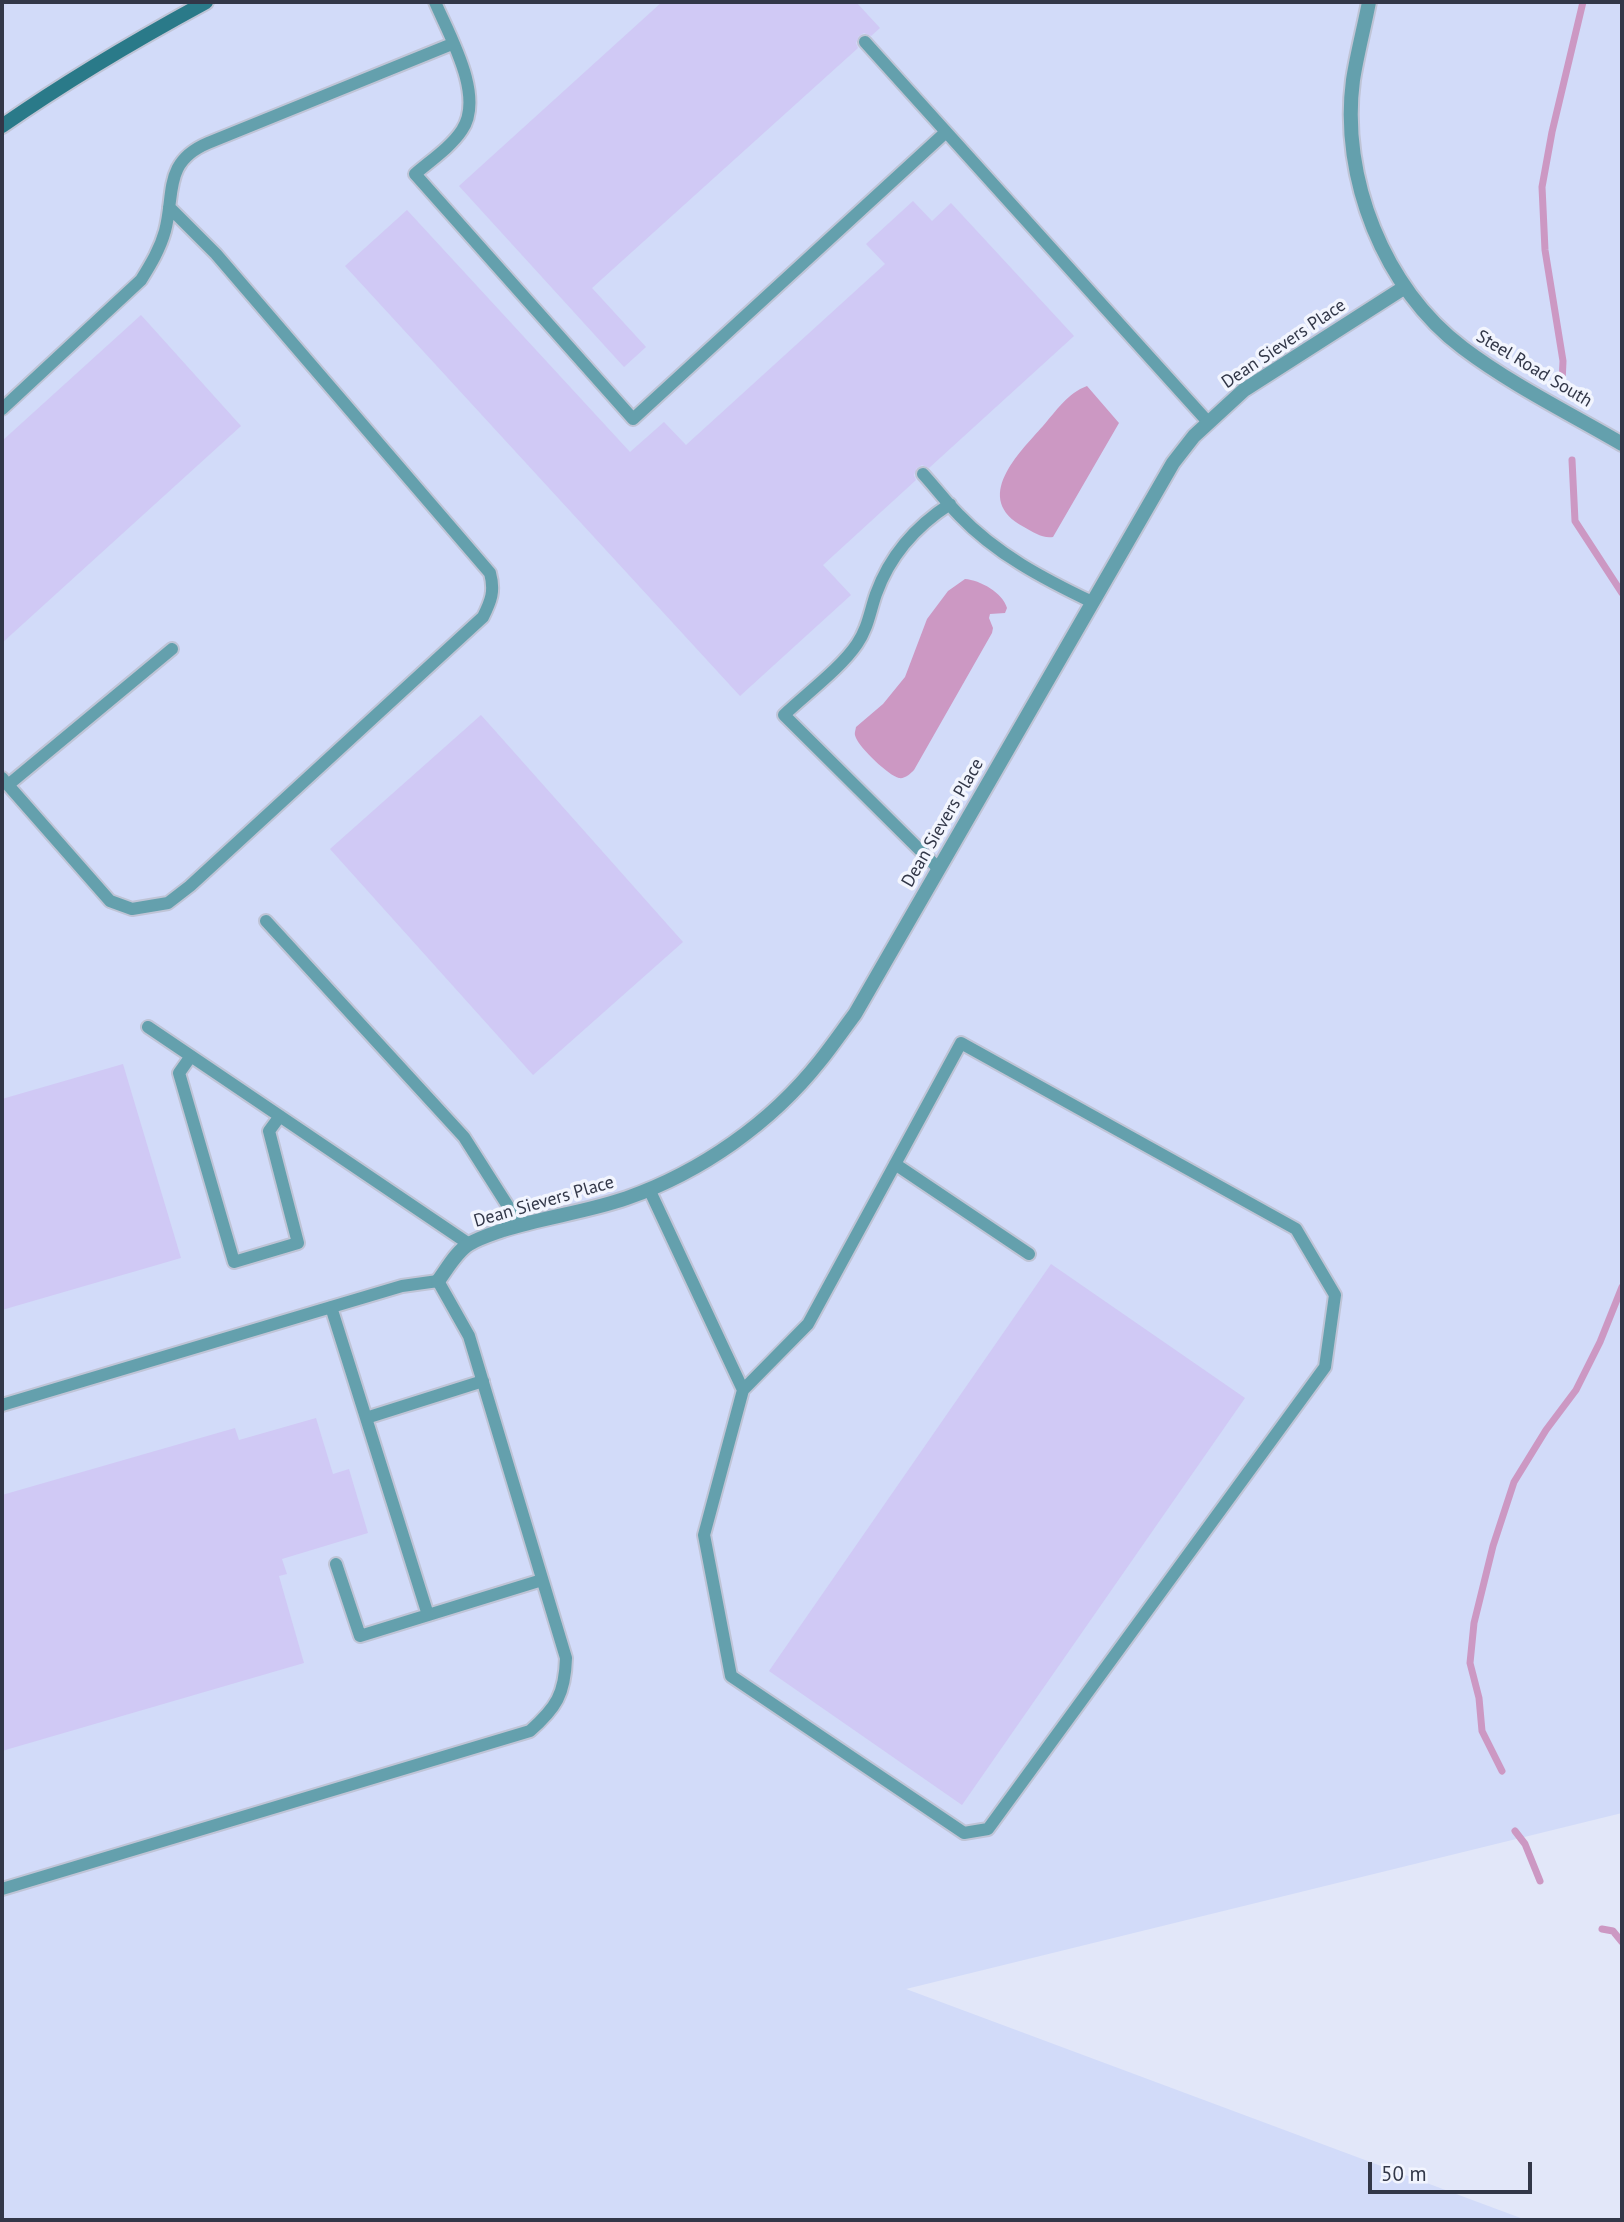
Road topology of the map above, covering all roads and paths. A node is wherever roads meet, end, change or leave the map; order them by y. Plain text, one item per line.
1 (206, 2) edge
2 (435, 2) edge
3 (1369, 2) edge
4 (865, 42) dead end
5 (452, 44) junction
6 (2, 126) edge
7 (946, 132) junction
8 (169, 207) junction
9 (1405, 287) junction
10 (2, 409) edge
11 (1208, 422) junction
12 (1622, 444) edge
13 (923, 474) dead end
14 (950, 504) junction
15 (1092, 602) junction
16 (172, 649) dead end
17 (5, 781) edge
18 (939, 869) junction
19 (266, 921) dead end
20 (148, 1027) dead end
21 (191, 1056) junction
22 (279, 1116) junction
23 (895, 1164) junction
24 (649, 1189) junction
25 (520, 1225) junction
26 (469, 1244) junction
27 (1029, 1254) dead end
28 (438, 1281) junction
29 (331, 1307) junction
30 (482, 1381) junction
31 (743, 1390) junction
32 (2, 1405) edge
33 (366, 1418) junction
34 (336, 1564) dead end
35 (542, 1580) junction
36 (428, 1615) junction
37 (2, 1889) edge

1 - 6 street
2 - 5 lane
3 - 9 street, Steel Road South
4 - 7 lane
5 - 7 lane
5 - 8 lane
7 - 11 lane
8 - 10 lane
8 - 17 lane
9 - 11 street, Dean Sievers Place
9 - 12 street, Steel Road South
11 - 15 street, Dean Sievers Place
13 - 14 lane
14 - 15 lane
14 - 18 lane
15 - 18 street, Dean Sievers Place
16 - 17 lane
18 - 24 street, Dean Sievers Place
19 - 25 lane
20 - 21 lane
21 - 22 lane
21 - 22 lane
22 - 26 lane
23 - 27 lane
23 - 31 lane
23 - 31 lane
24 - 25 street, Dean Sievers Place
24 - 31 lane
25 - 26 street, Dean Sievers Place
26 - 28 street, Dean Sievers Place
28 - 29 lane
28 - 30 lane
29 - 32 lane
29 - 33 lane
30 - 33 lane
30 - 35 lane
33 - 36 lane
34 - 36 lane
35 - 36 lane
35 - 37 lane

